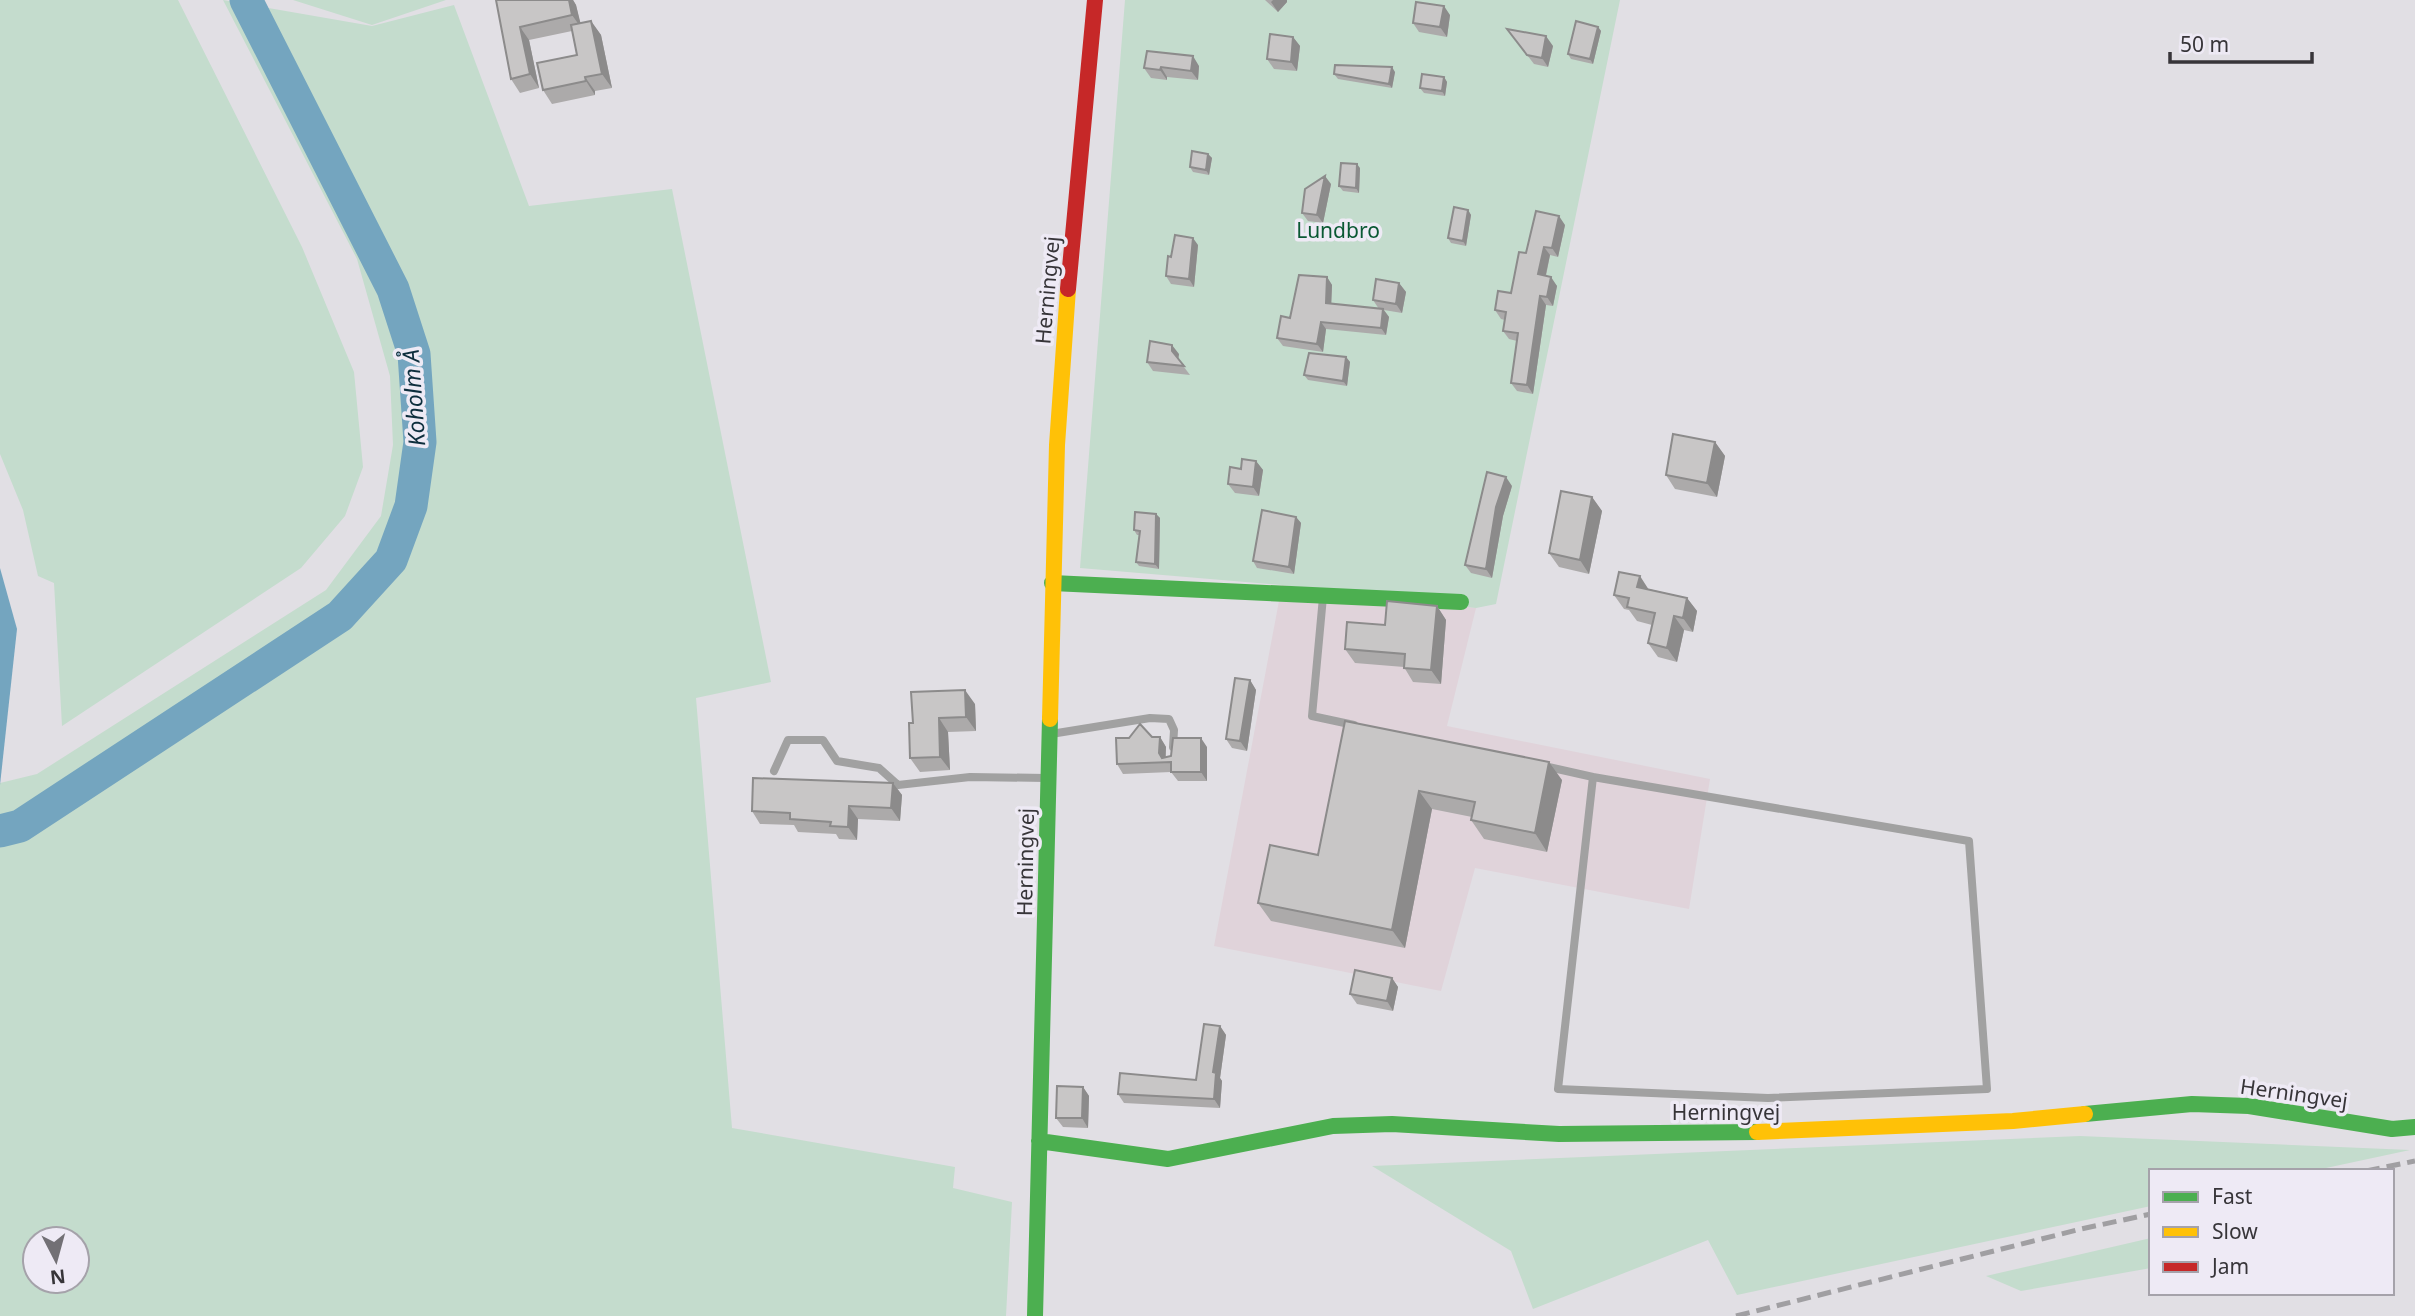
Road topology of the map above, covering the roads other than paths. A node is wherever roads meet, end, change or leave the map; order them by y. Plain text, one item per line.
1 (1096, 0) edge
2 (1052, 583) junction
3 (1323, 597) junction
4 (1461, 602) dead end
5 (1366, 727) edge
6 (1048, 734) junction
7 (1172, 762) edge
8 (1540, 765) edge
9 (774, 771) dead end
10 (1593, 776) junction
11 (1048, 778) junction
12 (2415, 1127) edge
13 (1039, 1141) junction
14 (1035, 1316) edge

1 - 2 street, Herningvej
2 - 3 street
2 - 6 street, Herningvej
3 - 4 street
3 - 5 lane
6 - 7 lane
6 - 11 street, Herningvej
8 - 10 lane
9 - 11 lane
10 - 10 lane
11 - 13 street, Herningvej
12 - 13 street, Herningvej
13 - 14 street, Herningvej

